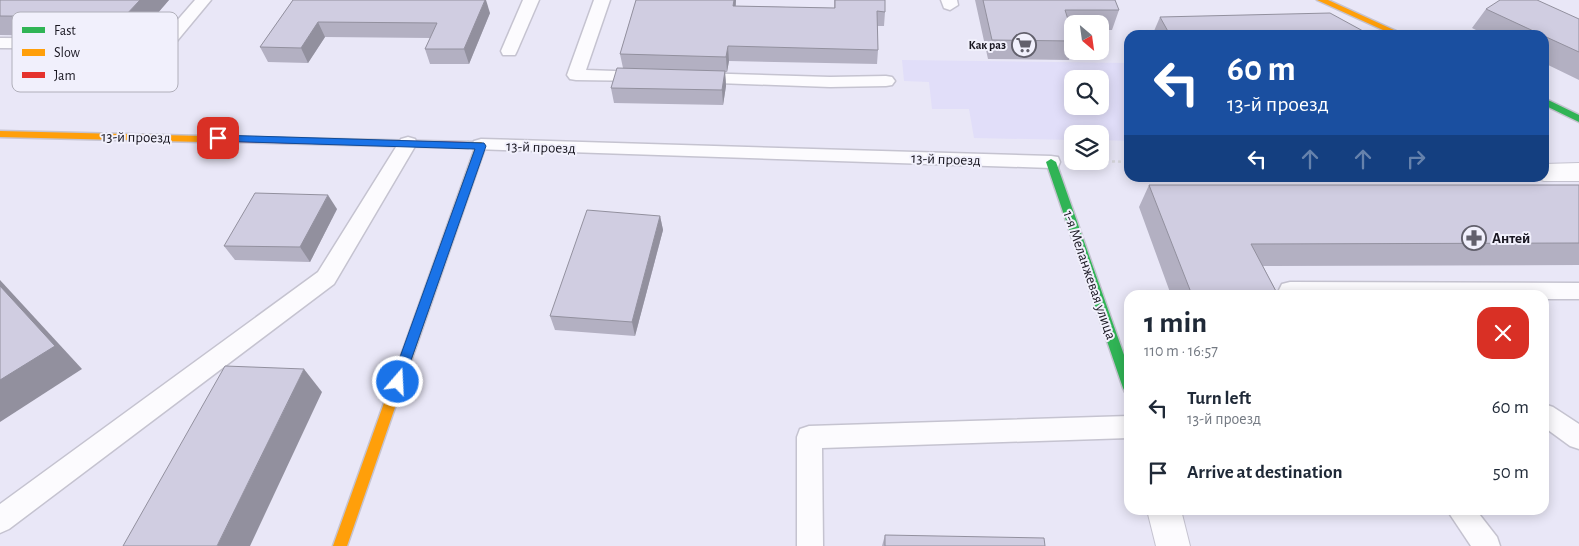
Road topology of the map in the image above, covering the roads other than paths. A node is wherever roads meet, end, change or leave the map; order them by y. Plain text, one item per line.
1 (203, 0) edge
2 (531, 0) edge
3 (602, 0) edge
4 (1321, 0) edge
5 (178, 30) edge
6 (1390, 30) edge
7 (509, 51) dead end
8 (654, 77) edge
9 (684, 78) edge
10 (886, 80) dead end
11 (1549, 104) edge
12 (1579, 119) edge
13 (0, 134) edge
14 (408, 143) junction
15 (481, 146) junction
16 (1051, 162) joint
17 (1549, 172) edge
18 (1579, 172) edge
19 (1579, 291) edge
20 (1549, 293) edge
21 (1124, 374) edge
22 (1549, 417) edge
23 (1124, 427) edge
24 (1579, 438) edge
25 (2, 515) edge
26 (1165, 515) edge
27 (1464, 515) edge
28 (340, 546) edge
29 (810, 546) edge
30 (1173, 546) edge
31 (1487, 546) edge

1 - 5 lane
2 - 7 lane
3 - 8 lane
4 - 6 street
9 - 10 lane
11 - 12 street
13 - 14 street, 13-й проезд
14 - 15 street, 13-й проезд
14 - 25 lane
15 - 16 lane, 13-й проезд
15 - 28 street
16 - 21 street, 1-я Меланжевая улица
17 - 18 street
19 - 20 lane
22 - 24 lane
23 - 29 lane
26 - 30 street
27 - 31 lane

